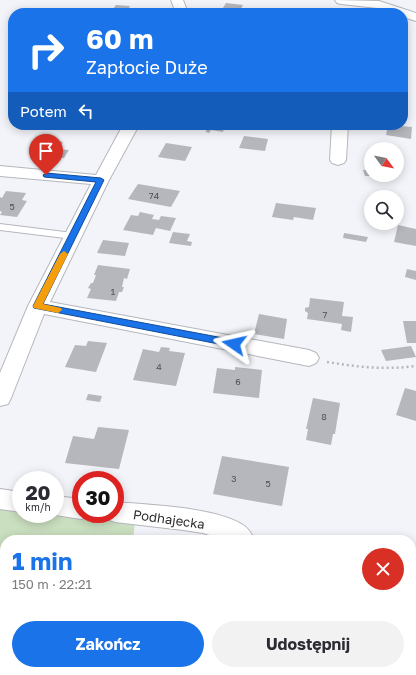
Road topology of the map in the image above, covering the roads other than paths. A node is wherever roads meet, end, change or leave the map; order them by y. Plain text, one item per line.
1 (340, 0) edge
2 (348, 0) edge
3 (388, 8) edge
4 (128, 130) edge
5 (340, 130) edge
6 (338, 160) dead end
7 (0, 171) edge
8 (101, 180) junction
9 (0, 227) edge
10 (73, 236) junction
11 (38, 306) junction
12 (309, 358) road end
13 (0, 398) edge
14 (0, 499) edge
15 (12, 501) edge
16 (124, 513) edge
17 (239, 535) edge

1 - 2 street
2 - 3 street
4 - 8 street
5 - 6 street
7 - 8 street
8 - 10 street
9 - 10 lane
10 - 11 street
11 - 12 street
11 - 13 street
14 - 15 street
16 - 17 street, Podhajecka

